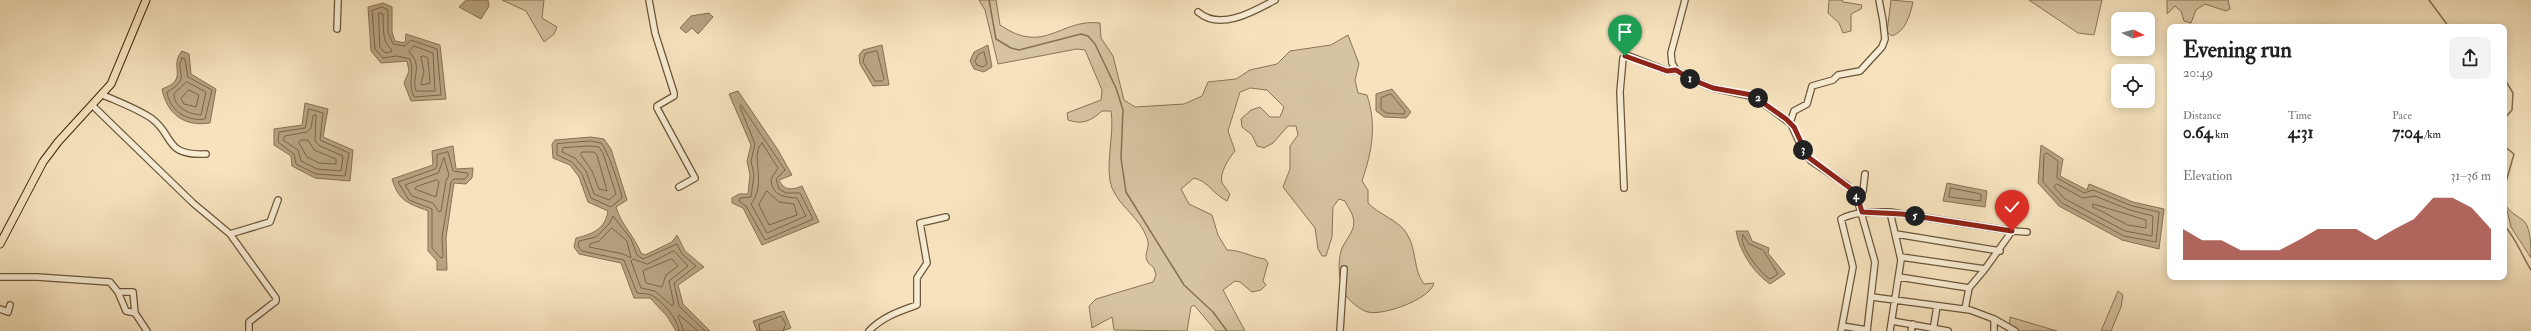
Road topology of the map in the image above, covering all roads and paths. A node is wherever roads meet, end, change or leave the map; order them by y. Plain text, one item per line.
1 (146, 0) edge
2 (338, 0) edge
3 (649, 0) edge
4 (1275, 0) edge
5 (1685, 0) edge
6 (1879, 0) edge
7 (1198, 12) dead end
8 (337, 29) dead end
9 (1676, 70) junction
10 (104, 95) junction
11 (93, 106) junction
12 (1790, 123) junction
13 (206, 154) dead end
14 (1865, 174) dead end
15 (679, 187) dead end
16 (1624, 188) dead end
17 (1857, 197) junction
18 (278, 200) dead end
19 (1862, 212) junction
20 (1890, 212) junction
21 (946, 217) dead end
22 (2012, 231) junction
23 (2027, 232) dead end
24 (230, 234) junction
25 (1896, 234) junction
26 (0, 244) edge
27 (2000, 251) junction
28 (1901, 257) junction
29 (1344, 269) dead end
30 (1986, 269) junction
31 (1899, 277) junction
32 (0, 278) edge
33 (1969, 288) junction
34 (118, 292) junction
35 (1872, 297) junction
36 (1895, 298) junction
37 (10, 305) dead end
38 (1937, 306) junction
39 (0, 309) edge
40 (1965, 309) junction
41 (135, 313) junction
42 (1994, 319) junction
43 (1892, 320) junction
44 (1913, 324) junction
45 (1842, 329) edge
46 (1867, 330) edge
47 (1933, 330) edge
48 (147, 331) edge
49 (249, 331) edge
50 (869, 331) edge
51 (1340, 331) edge
52 (1890, 331) edge
53 (1911, 331) edge
54 (1948, 331) edge
55 (1994, 331) edge
56 (2016, 331) edge

1 - 10 main road
2 - 8 street
3 - 15 street
4 - 7 street
5 - 9 street
6 - 12 street
9 - 12 street
9 - 16 street
10 - 11 main road
10 - 13 street
11 - 24 street
11 - 26 main road
12 - 17 street
14 - 17 street
17 - 19 street
18 - 24 street
19 - 20 street
19 - 35 street
19 - 45 street
20 - 22 street
20 - 25 street
21 - 50 street
22 - 23 street
22 - 27 street
24 - 49 street
25 - 27 street
25 - 28 street
27 - 30 street
28 - 30 street
28 - 31 street
29 - 51 street
30 - 33 street
31 - 33 street
31 - 36 street
32 - 34 street
33 - 40 street
34 - 41 street
34 - 41 street
35 - 36 street
35 - 46 street
36 - 38 street
36 - 43 street
37 - 39 street
38 - 40 street
38 - 47 street
40 - 42 street
41 - 48 street
42 - 55 street
42 - 56 street
43 - 44 street
43 - 52 street
44 - 47 street
44 - 53 street
45 - 46 street
47 - 54 street

